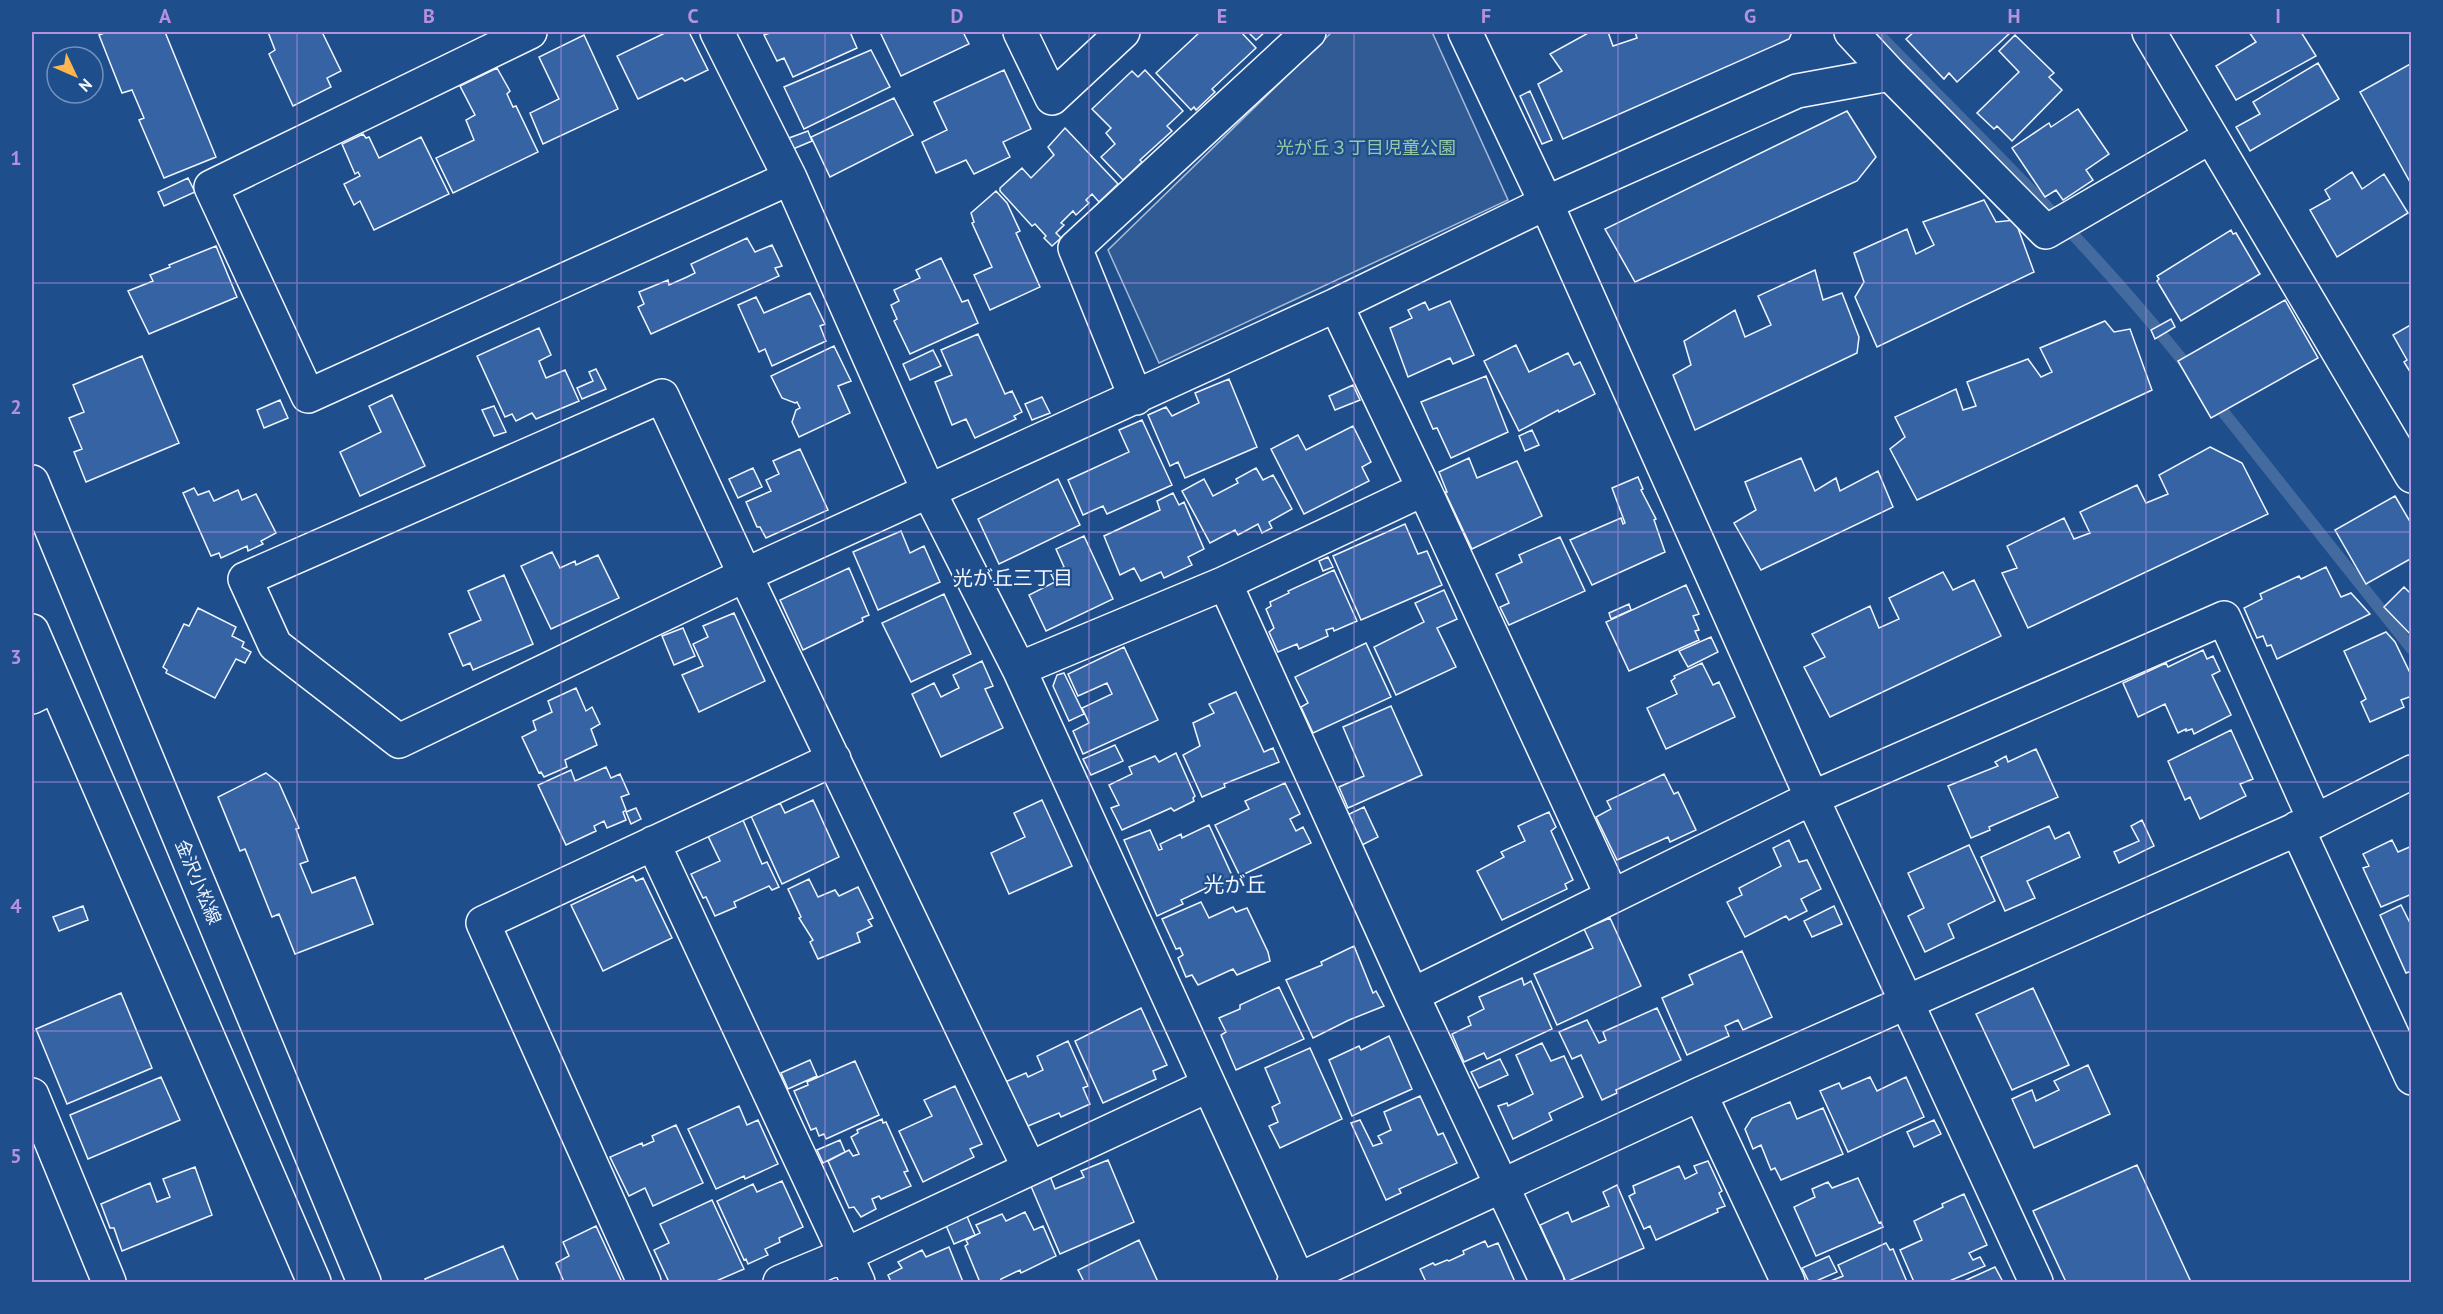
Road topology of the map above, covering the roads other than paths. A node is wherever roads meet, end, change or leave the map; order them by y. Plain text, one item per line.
1 (530, 32) edge
2 (717, 32) edge
3 (1020, 32) edge
4 (1123, 32) edge
5 (1310, 32) edge
6 (1465, 32) edge
7 (1851, 32) edge
8 (2149, 32) edge
9 (1890, 74) junction
10 (2210, 137) junction
11 (790, 178) junction
12 (1546, 203) junction
13 (1336, 305) junction
14 (1136, 398) junction
15 (2412, 476) edge
16 (32, 482) edge
17 (1424, 489) junction
18 (929, 492) junction
19 (745, 575) junction
20 (1226, 583) junction
21 (32, 632) edge
22 (1019, 669) junction
23 (43, 691) edge
24 (834, 759) junction
25 (2412, 772) edge
26 (1812, 798) junction
27 (2306, 824) junction
28 (652, 843) junction
29 (1612, 896) junction
30 (1412, 995) junction
31 (1907, 1004) junction
32 (2403, 1036) edge
33 (2412, 1078) edge
34 (1209, 1085) junction
35 (1700, 1094) junction
36 (32, 1095) edge
37 (1029, 1168) junction
38 (1502, 1185) junction
39 (852, 1269) edge
40 (109, 1282) edge
41 (314, 1282) edge
42 (364, 1282) edge
43 (644, 1282) edge
44 (780, 1282) edge
45 (1297, 1282) edge
46 (1547, 1282) edge
47 (1788, 1282) edge
48 (2036, 1282) edge

1 - 11 street
2 - 11 street
3 - 4 street
5 - 14 street
6 - 12 street
7 - 9 street
8 - 10 street
9 - 10 street
9 - 12 street
10 - 15 street
11 - 18 street
12 - 13 street
12 - 26 street
13 - 14 street
13 - 17 street
14 - 18 street
16 - 42 street, 金沢小松線
17 - 20 street
17 - 29 street
18 - 19 street
18 - 22 street
19 - 19 street
19 - 24 street
20 - 22 street
20 - 30 street
21 - 23 street
22 - 34 street
23 - 41 street
24 - 28 street
24 - 37 street
25 - 27 street
26 - 27 street
26 - 29 street
26 - 31 street
27 - 31 street
27 - 32 street
28 - 39 street
28 - 43 street
29 - 30 street
30 - 38 street
31 - 35 street
31 - 48 street
32 - 33 street
34 - 37 street
34 - 45 street
35 - 38 street
35 - 47 street
36 - 40 street
37 - 39 street
38 - 45 street
38 - 46 street
39 - 44 street

